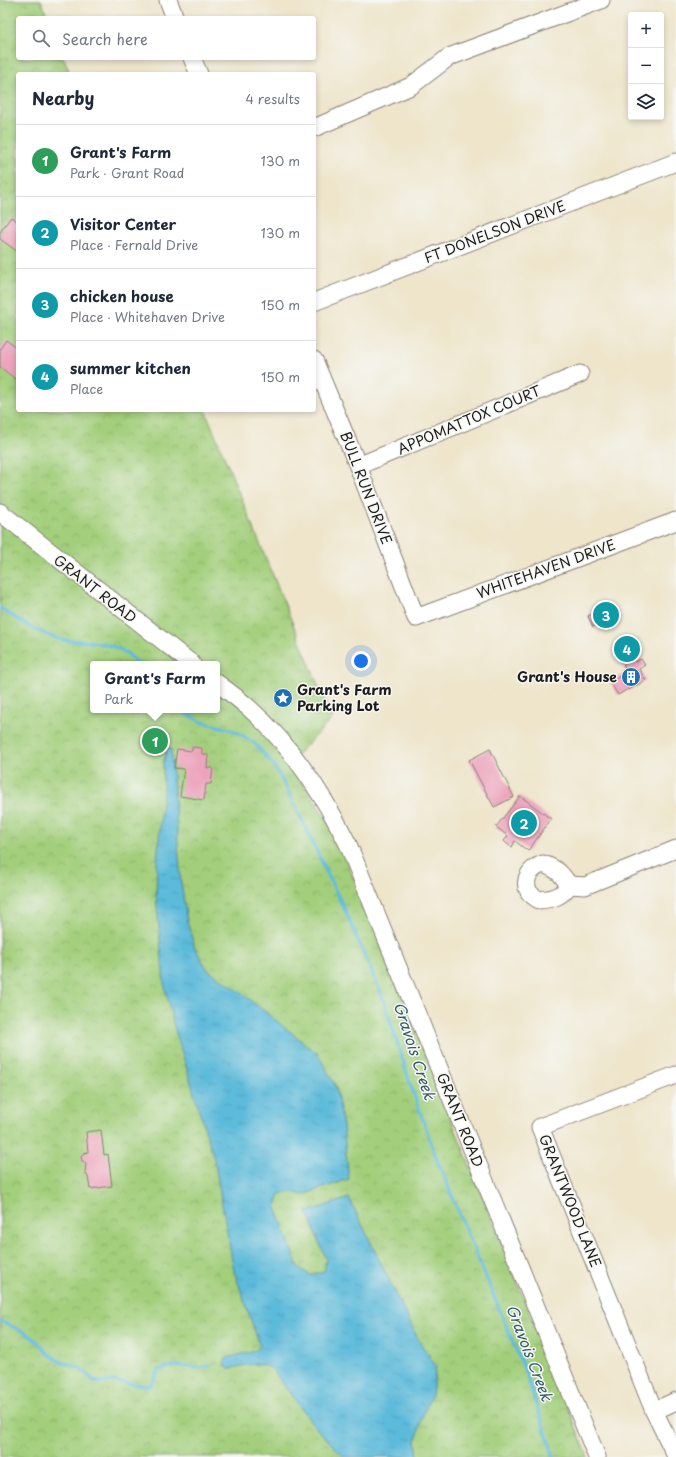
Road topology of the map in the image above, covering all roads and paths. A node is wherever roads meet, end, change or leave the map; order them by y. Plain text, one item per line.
1 (168, 0) edge
2 (595, 1) edge
3 (175, 16) edge
4 (193, 60) edge
5 (198, 72) edge
6 (316, 127) edge
7 (676, 162) edge
8 (316, 301) edge
9 (316, 365) edge
10 (580, 374) dead end
11 (358, 466) junction
12 (0, 512) edge
13 (676, 520) edge
14 (416, 618) joint
15 (188, 661) edge
16 (220, 685) edge
17 (676, 849) edge
18 (569, 885) dead end
19 (676, 1075) edge
20 (676, 1401) edge
21 (654, 1411) junction
22 (676, 1456) edge
23 (597, 1457) edge

1 - 3 street
2 - 6 street
4 - 5 street
7 - 8 street, FT DONELSON DRIVE
9 - 11 street, BULL RUN DRIVE
10 - 11 street, APPOMATTOX COURT
11 - 14 street, BULL RUN DRIVE
12 - 15 street, GRANT ROAD
13 - 14 street, WHITEHAVEN DRIVE
16 - 23 street, GRANT ROAD
17 - 18 street
19 - 21 street, GRANTWOOD LANE
20 - 21 street
21 - 22 street, GRANTWOOD LANE

